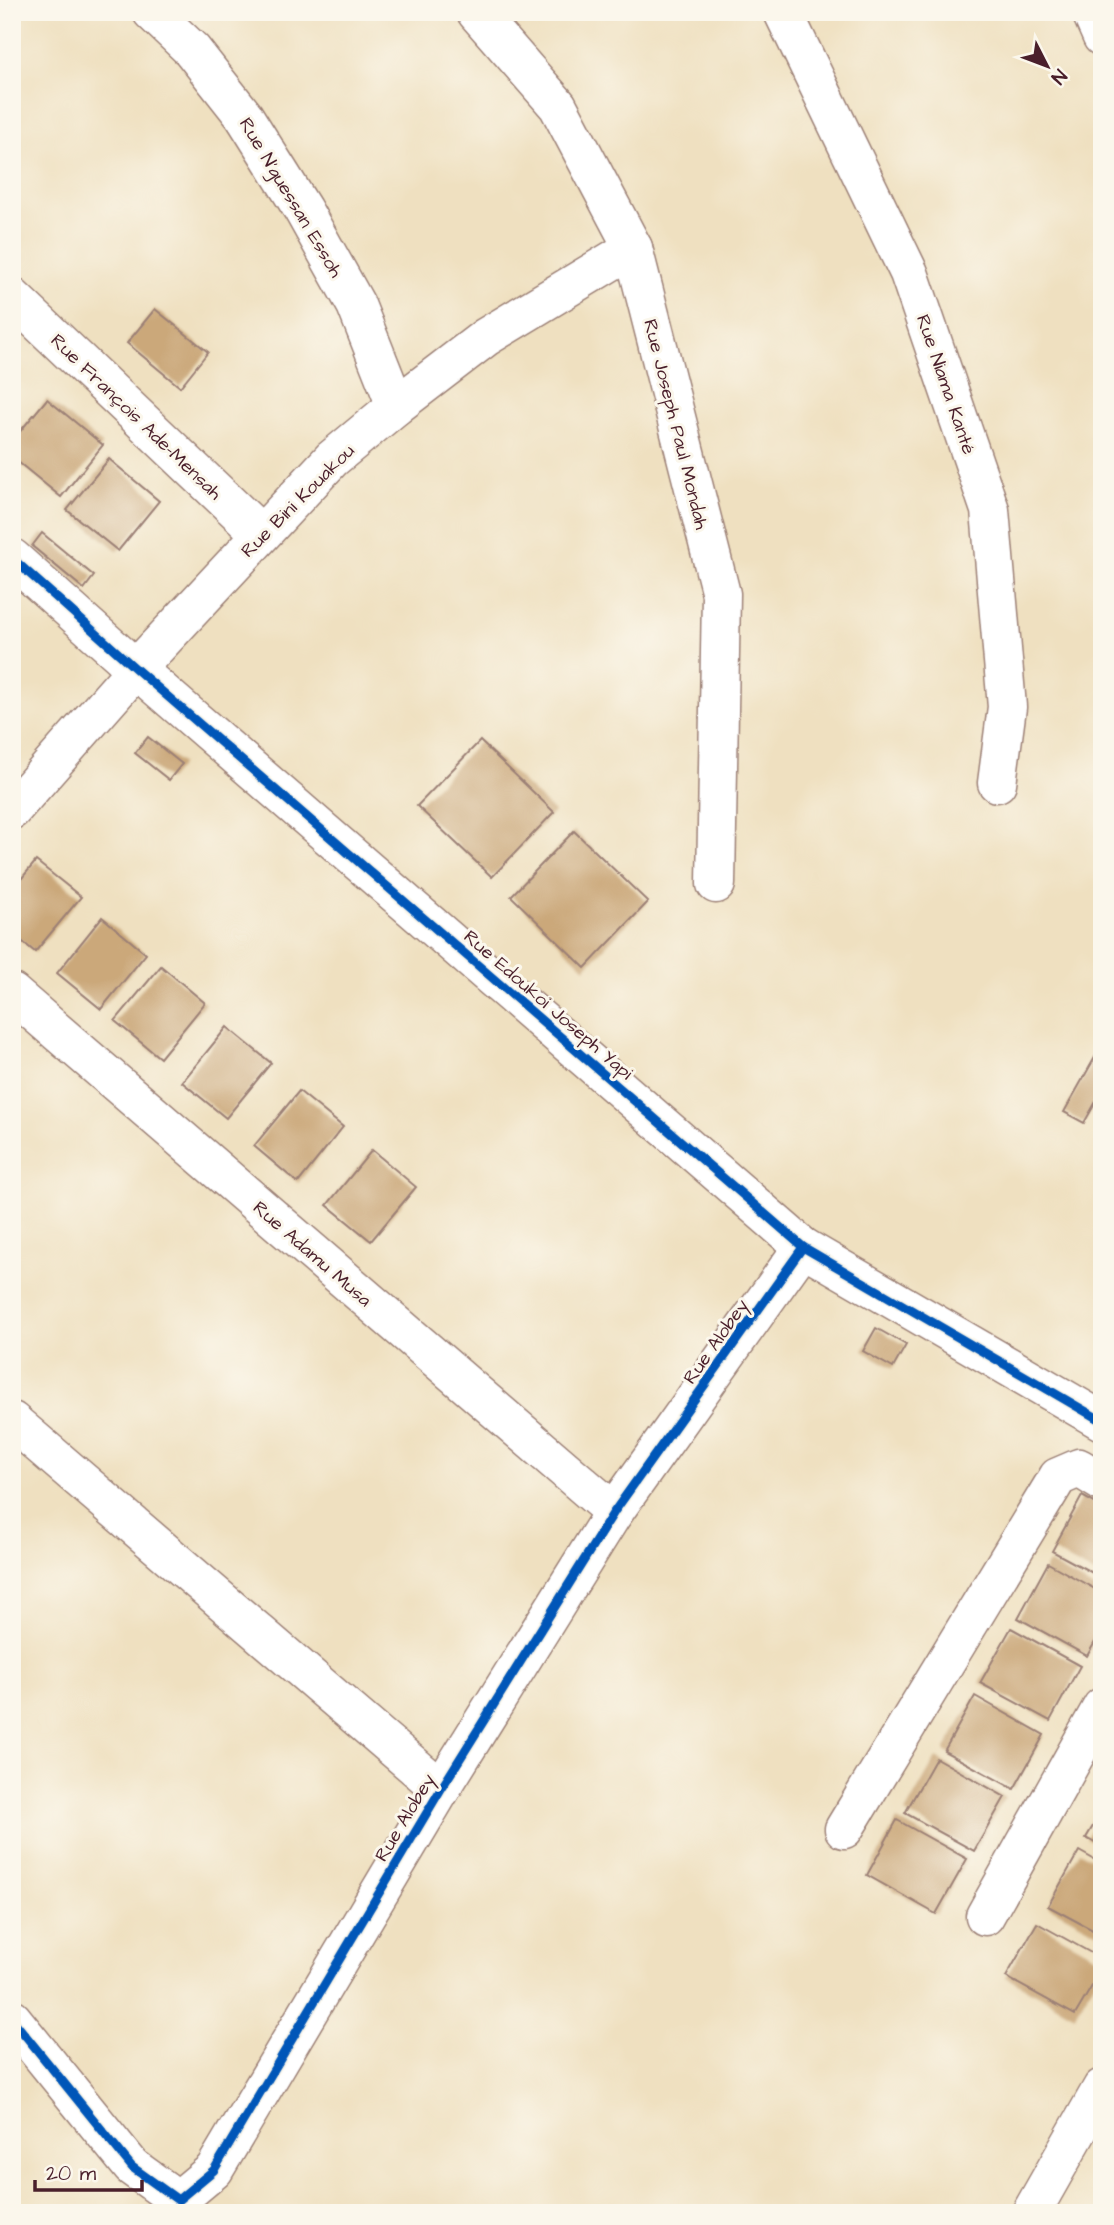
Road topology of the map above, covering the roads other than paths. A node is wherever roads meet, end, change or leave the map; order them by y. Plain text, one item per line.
1 (152, 12) edge
2 (476, 12) edge
3 (783, 12) edge
4 (1091, 12) edge
5 (1102, 37) edge
6 (633, 248) junction
7 (12, 297) edge
8 (396, 406) junction
9 (261, 534) junction
10 (12, 558) edge
11 (135, 669) junction
12 (997, 783) dead end
13 (12, 810) edge
14 (716, 884) dead end
15 (12, 993) edge
16 (803, 1247) junction
17 (12, 1421) edge
18 (1102, 1421) edge
19 (1102, 1482) edge
20 (614, 1512) junction
21 (1102, 1707) edge
22 (441, 1789) junction
23 (844, 1829) dead end
24 (985, 1916) dead end
25 (12, 2019) edge
26 (1102, 2088) edge
27 (1031, 2213) edge

1 - 8 street, Rue N'guessan Essoh
2 - 6 street, Rue Joseph Paul Mondah
3 - 12 street, Rue Niama Kanté
4 - 5 street
6 - 8 street, Rue Bini Kouakou
6 - 14 street, Rue Joseph Paul Mondah
7 - 9 street, Rue François Ade-Mensah
8 - 9 street, Rue Bini Kouakou
9 - 11 street, Rue Bini Kouakou
10 - 11 street, Rue Edoukoi Joseph Yapi
11 - 13 street, Rue Bini Kouakou
11 - 16 street, Rue Edoukoi Joseph Yapi
15 - 20 street, Rue Adamu Musa
16 - 18 street, Rue Edoukoi Joseph Yapi
16 - 20 street, Rue Alobey
17 - 22 street
19 - 23 street
20 - 22 street, Rue Alobey
21 - 24 street
22 - 25 street, Rue Alobey
26 - 27 street

